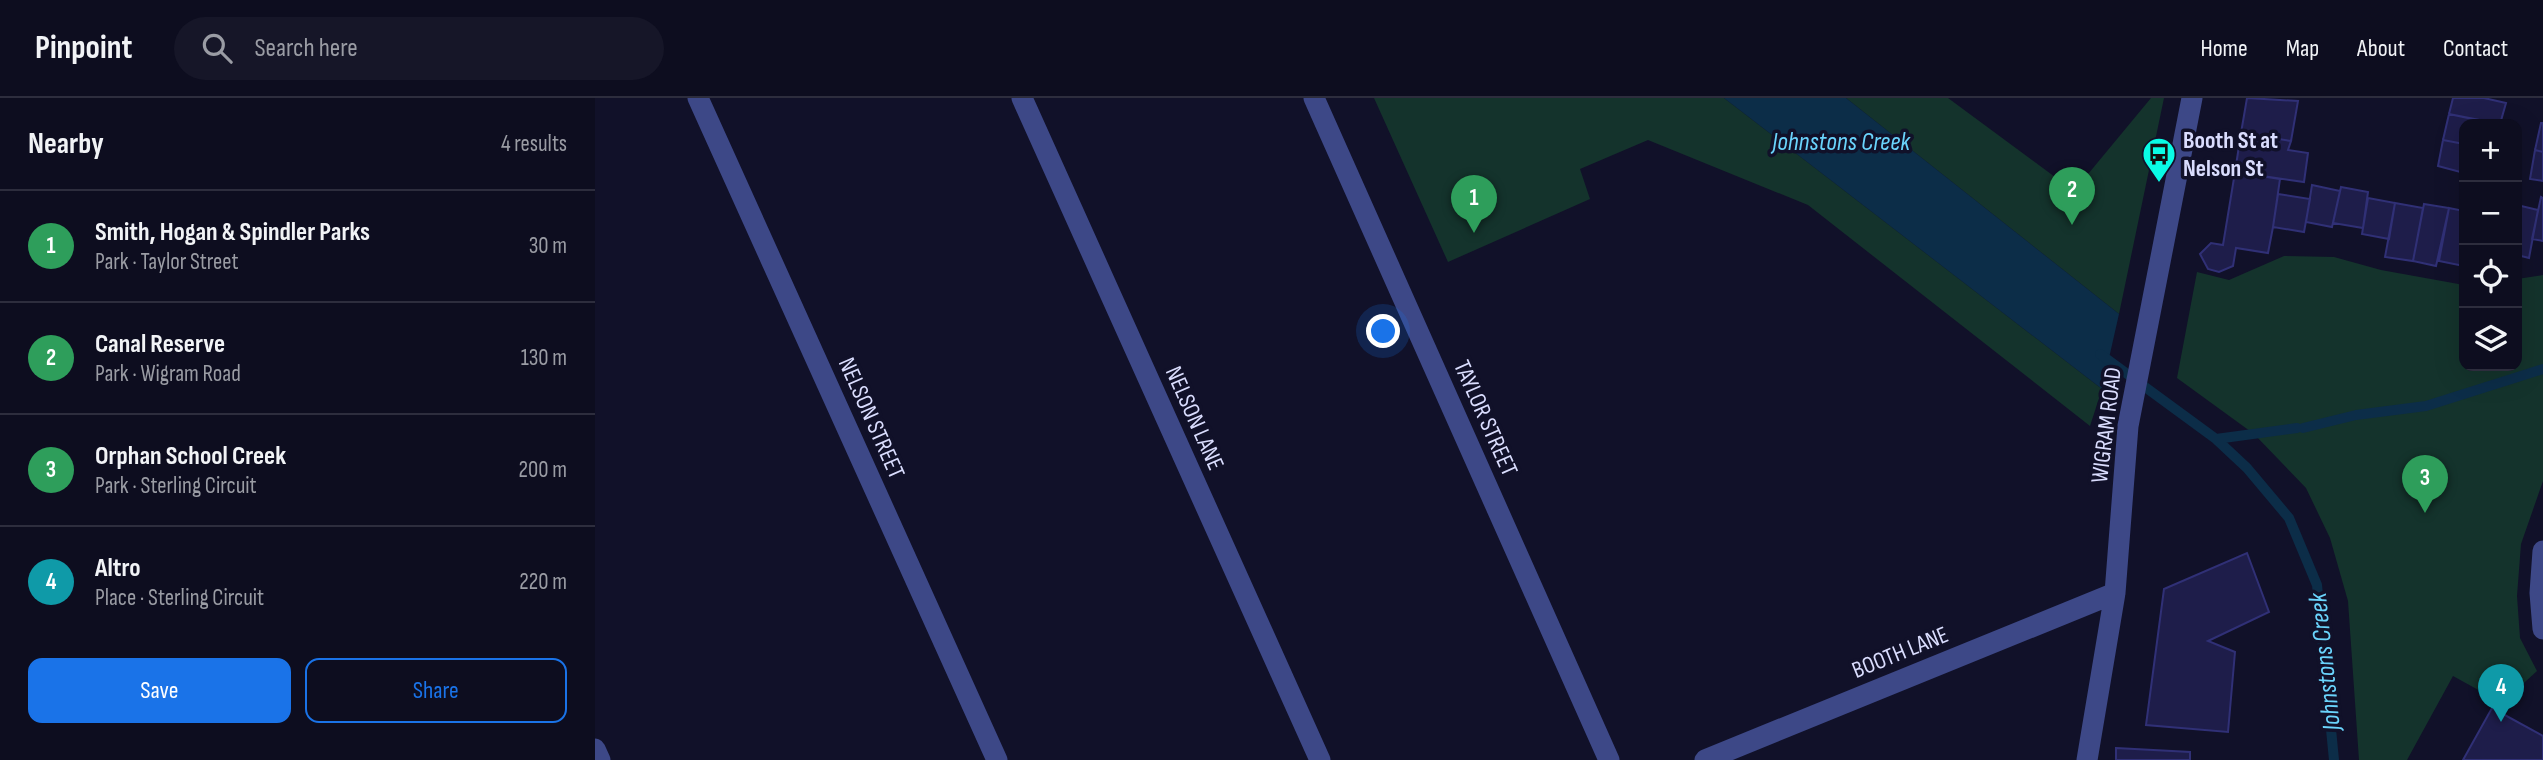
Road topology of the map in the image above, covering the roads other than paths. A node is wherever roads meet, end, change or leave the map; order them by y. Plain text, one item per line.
1 (698, 98) edge
2 (1022, 98) edge
3 (1314, 98) edge
4 (2192, 98) edge
5 (2543, 551) edge
6 (2115, 593) junction
7 (2543, 629) edge
8 (595, 749) edge
9 (600, 760) edge
10 (997, 760) edge
11 (1319, 760) edge
12 (1609, 760) edge
13 (1705, 760) edge
14 (2087, 760) edge

1 - 10 street, NELSON STREET
2 - 11 street, NELSON LANE
3 - 12 street, TAYLOR STREET
4 - 6 street, WIGRAM ROAD
5 - 7 street
6 - 13 street, BOOTH LANE
6 - 14 street, WIGRAM ROAD
8 - 9 street

